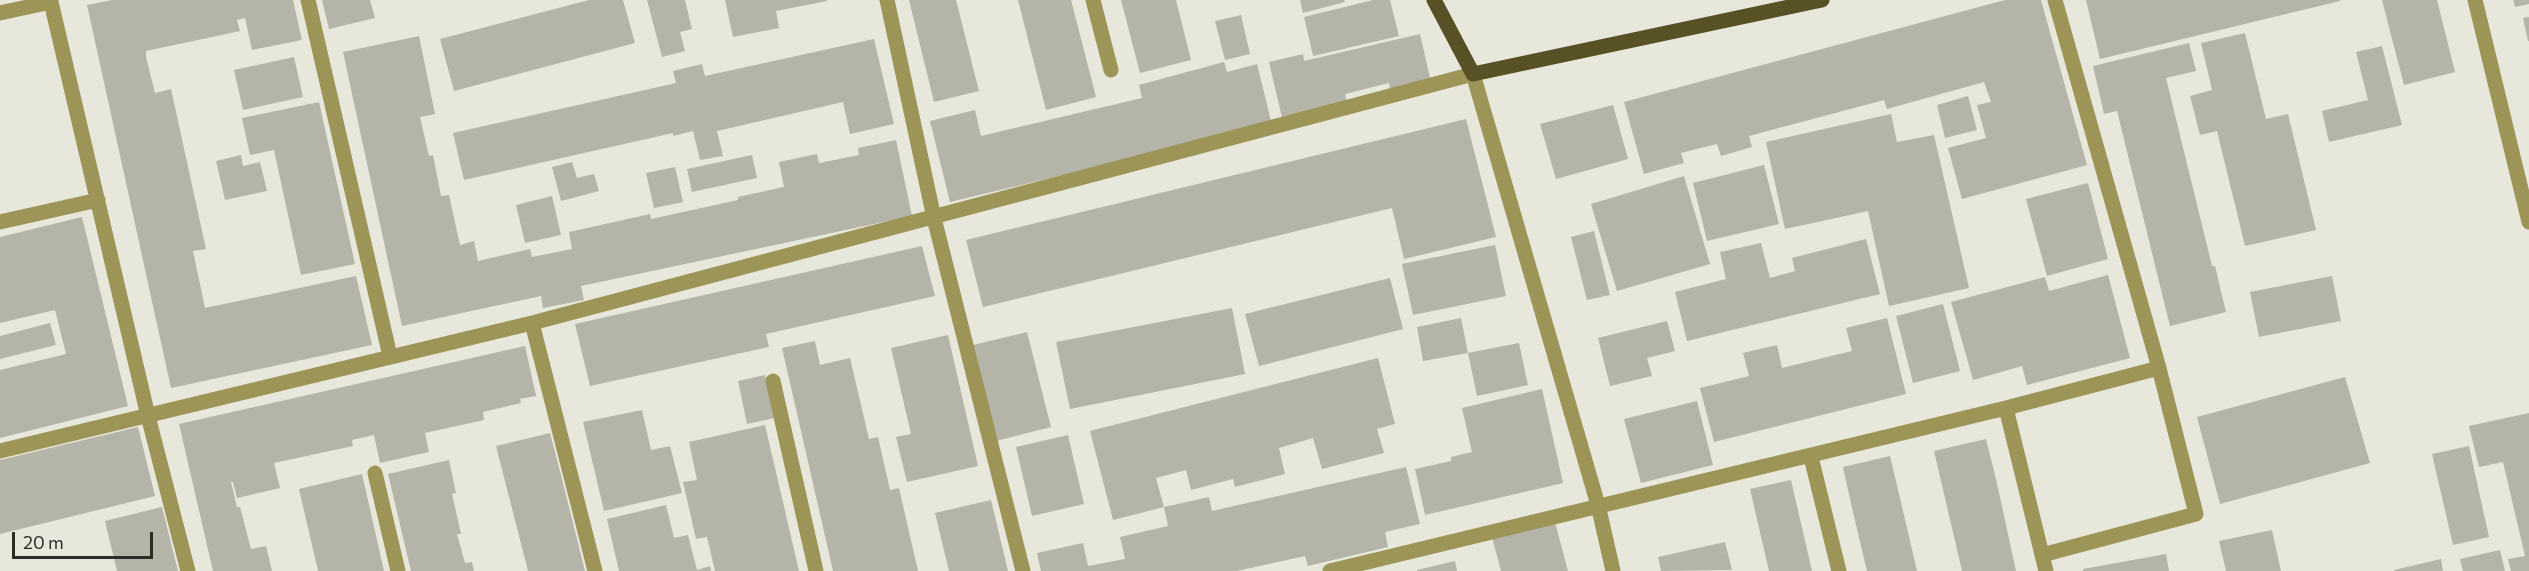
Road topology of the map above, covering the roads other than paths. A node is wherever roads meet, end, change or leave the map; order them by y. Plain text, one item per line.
1 (308, 0) edge
2 (887, 0) edge
3 (1093, 0) edge
4 (1434, 0) edge
5 (1822, 0) edge
6 (2055, 0) edge
7 (2475, 0) edge
8 (54, 1) edge
9 (0, 13) edge
10 (1111, 70) dead end
11 (1473, 74) junction
12 (98, 200) junction
13 (934, 218) junction
14 (0, 222) edge
15 (2529, 222) edge
16 (532, 323) junction
17 (390, 356) junction
18 (2158, 368) junction
19 (773, 381) dead end
20 (2006, 408) junction
21 (148, 416) junction
22 (0, 451) edge
23 (1810, 457) junction
24 (375, 472) dead end
25 (1598, 505) junction
26 (2043, 555) junction
27 (188, 571) edge
28 (398, 571) edge
29 (595, 571) edge
30 (816, 571) edge
31 (1023, 571) edge
32 (1330, 571) edge
33 (1613, 571) edge
34 (1839, 571) edge
35 (2046, 571) edge

1 - 17 street
2 - 13 street
3 - 10 street
4 - 11 main road
5 - 11 main road
6 - 18 street
7 - 15 street
8 - 9 street
8 - 12 street
11 - 13 street
11 - 25 street
12 - 14 street
12 - 21 street
13 - 16 street
13 - 31 street
16 - 17 street
16 - 29 street
17 - 21 street
18 - 20 street
18 - 26 street
19 - 30 street
20 - 23 street
20 - 26 street
21 - 22 street
21 - 27 street
23 - 25 street
23 - 34 street
24 - 28 street
25 - 32 street
25 - 33 street
26 - 35 street

